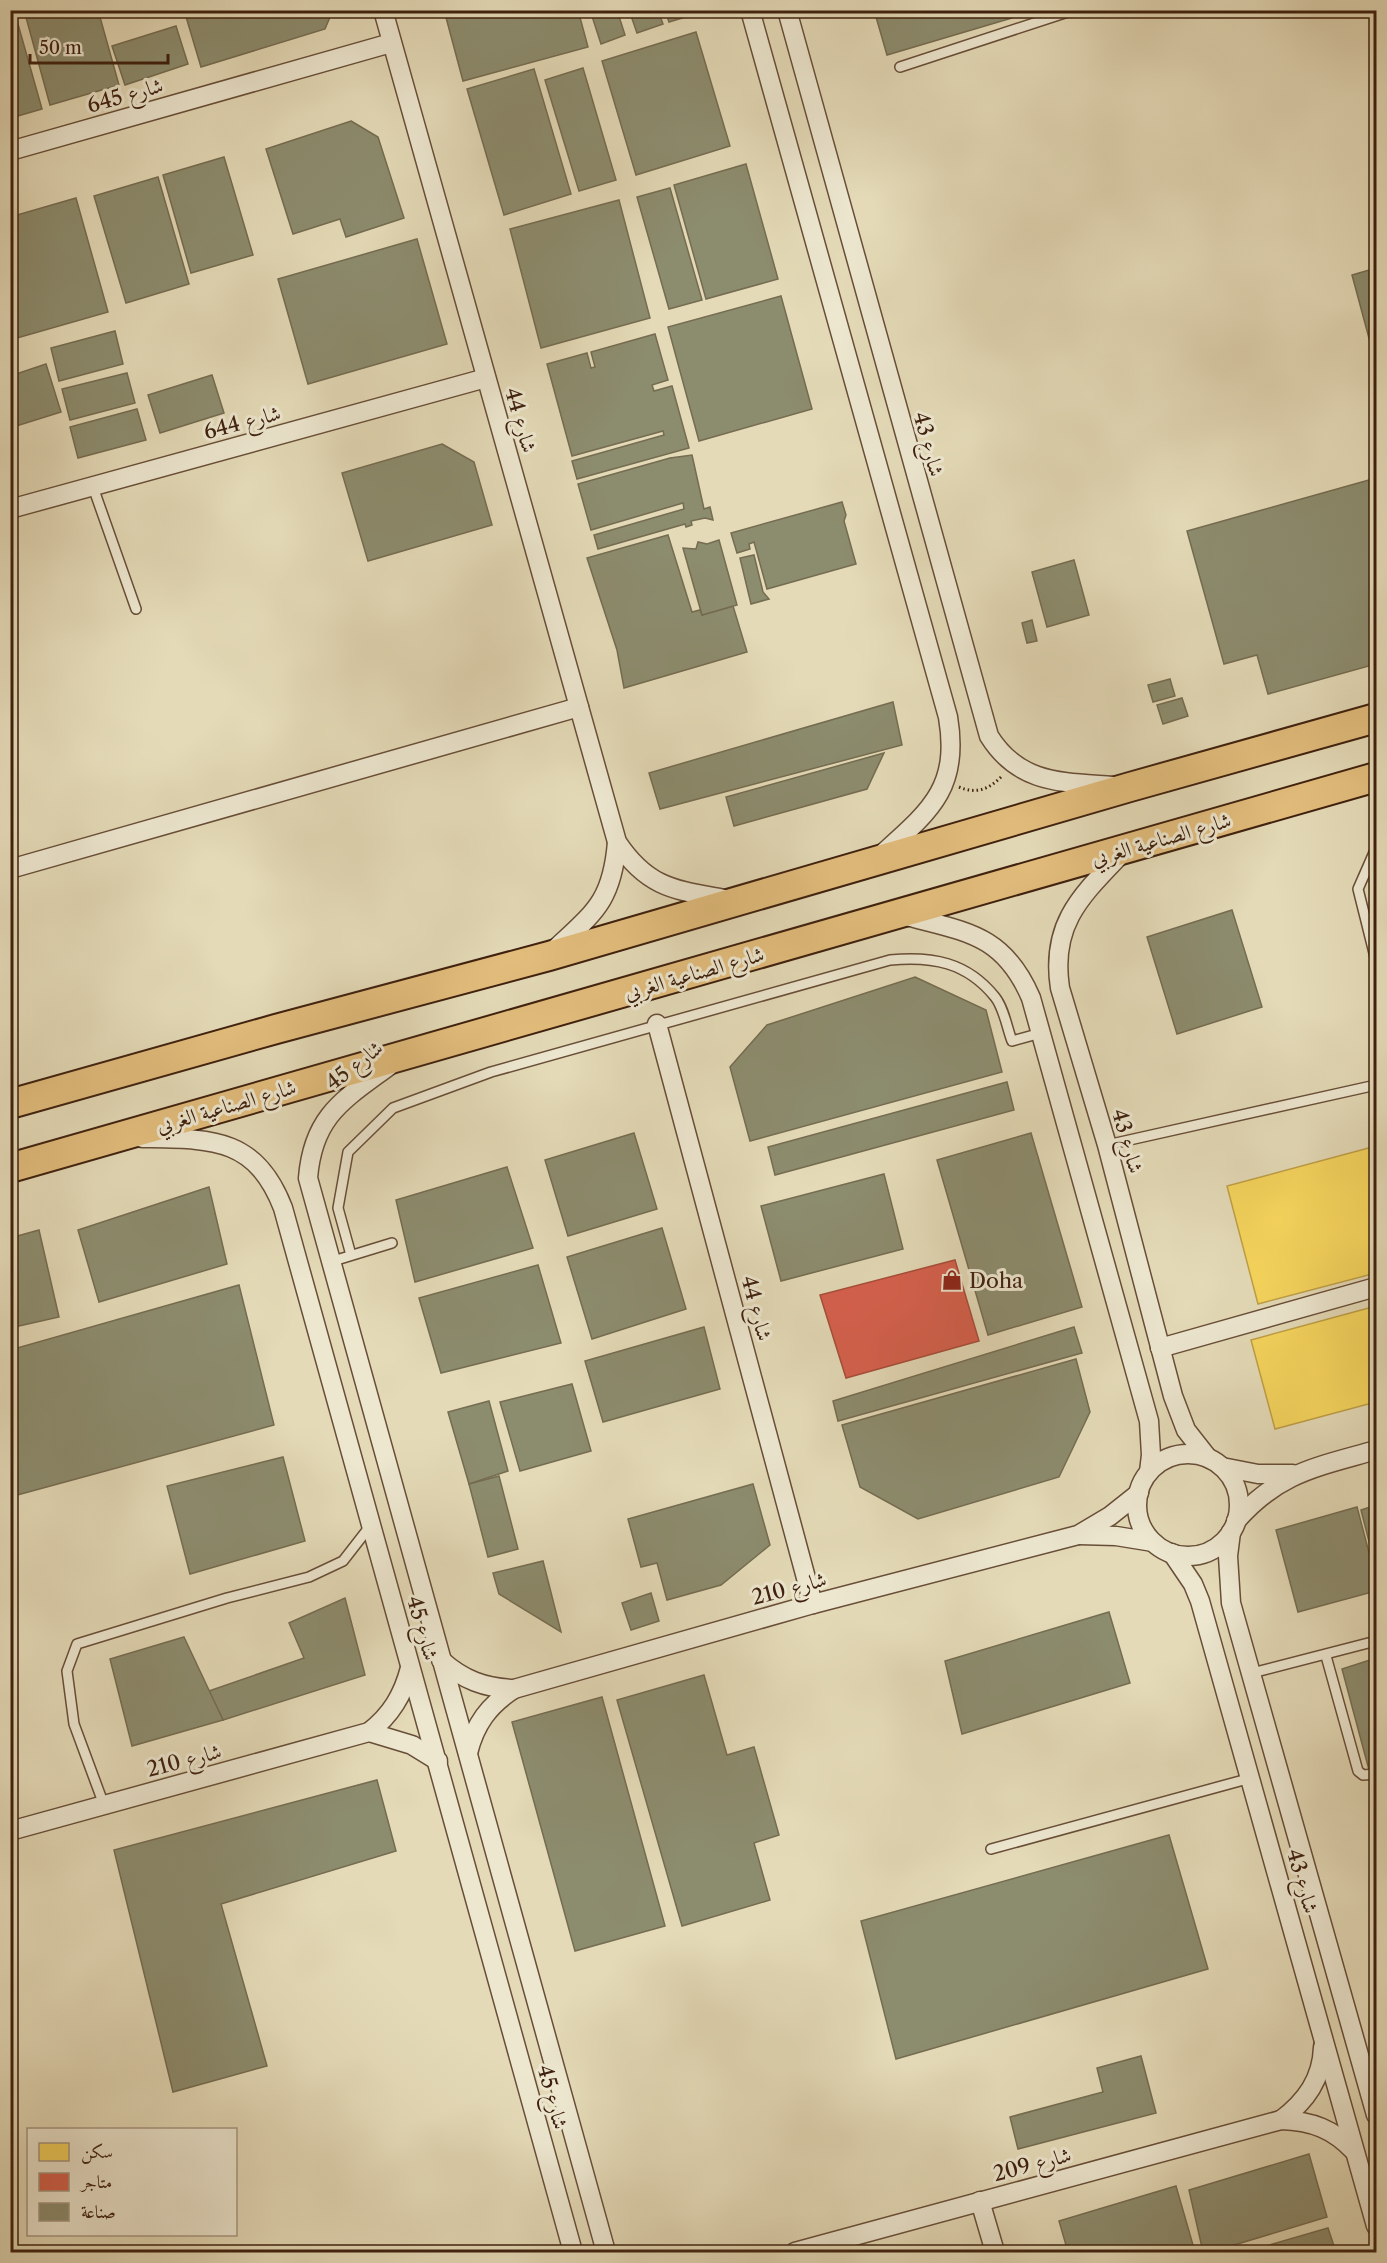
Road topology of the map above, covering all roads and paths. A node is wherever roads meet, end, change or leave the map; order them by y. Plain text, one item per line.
1 (383, 10) edge
2 (750, 10) edge
3 (787, 10) edge
4 (1074, 10) edge
5 (391, 43) junction
6 (900, 67) dead end
7 (10, 152) edge
8 (486, 378) junction
9 (93, 487) junction
10 (10, 509) edge
11 (136, 609) dead end
12 (579, 707) junction
13 (1377, 718) edge
14 (1014, 766) junction
15 (1377, 777) edge
16 (946, 783) junction
17 (1130, 787) junction
18 (617, 842) junction
19 (1377, 848) edge
20 (1126, 849) junction
21 (875, 860) junction
22 (10, 869) edge
23 (736, 902) junction
24 (901, 915) junction
25 (549, 956) junction
26 (1377, 961) edge
27 (657, 1024) junction
28 (1041, 1033) junction
29 (404, 1055) junction
30 (1377, 1085) edge
31 (10, 1104) edge
32 (117, 1137) junction
33 (1107, 1145) junction
34 (10, 1168) edge
35 (392, 1243) dead end
36 (351, 1255) junction
37 (330, 1262) junction
38 (1377, 1287) edge
39 (1160, 1348) junction
40 (1377, 1450) edge
41 (1215, 1462) junction
42 (1149, 1472) junction
43 (1295, 1473) junction
44 (1138, 1493) junction
45 (371, 1525) junction
46 (1233, 1527) junction
47 (1077, 1535) junction
48 (1153, 1542) junction
49 (1172, 1553) junction
50 (813, 1604) junction
51 (1377, 1641) edge
52 (1326, 1656) junction
53 (441, 1660) junction
54 (410, 1668) junction
55 (1252, 1673) junction
56 (514, 1689) junction
57 (369, 1732) junction
58 (467, 1754) junction
59 (438, 1761) junction
60 (1377, 1773) edge
61 (1251, 1778) junction
62 (104, 1805) junction
63 (10, 1831) edge
64 (991, 1849) dead end
65 (1324, 2040) junction
66 (1356, 2043) junction
67 (1377, 2060) edge
68 (1377, 2115) edge
69 (1281, 2120) junction
70 (1355, 2152) junction
71 (980, 2201) junction
72 (1377, 2226) edge
73 (573, 2253) edge
74 (606, 2253) edge
75 (795, 2253) edge
76 (995, 2253) edge

1 - 5 street, شارع 44
2 - 16 street
3 - 14 street, شارع 43
4 - 6 lane
5 - 7 street, شارع 645
5 - 8 street, شارع 44
8 - 9 street, شارع 644
8 - 12 street, شارع 44
9 - 10 street, شارع 644
9 - 11 lane
12 - 18 street, شارع 44
12 - 22 street
13 - 17 main road
14 - 16 path
14 - 17 street, شارع 43
15 - 20 main road, شارع الصناعية الغربي
16 - 21 street
17 - 21 main road
18 - 23 street, شارع 44
18 - 25 street, شارع 44
19 - 26 lane
20 - 24 main road, شارع الصناعية الغربي
20 - 33 street, شارع 43
21 - 23 main road
23 - 25 main road
24 - 28 street
24 - 29 main road, شارع الصناعية الغربي
25 - 31 main road
27 - 28 lane
27 - 36 lane
27 - 50 street, شارع 44
28 - 42 street
29 - 32 main road, شارع الصناعية الغربي
29 - 37 street, شارع 45
30 - 33 lane
32 - 34 main road, شارع الصناعية الغربي
32 - 45 street, شارع 45
33 - 39 street, شارع 43
35 - 36 lane
36 - 37 lane
37 - 53 street, شارع 45
38 - 39 street
39 - 41 street, شارع 43
40 - 43 street
41 - 42 street
41 - 43 street
41 - 46 street
42 - 44 street
43 - 46 street
44 - 47 street, شارع 210
44 - 48 street
45 - 54 street, شارع 45
45 - 62 lane
46 - 49 street
46 - 55 street, شارع 43
47 - 48 street, شارع 210
47 - 50 street, شارع 210
48 - 49 street
49 - 61 street, شارع 43
50 - 56 street, شارع 210
51 - 52 lane
52 - 55 lane
52 - 60 lane
53 - 56 street, شارع 210
53 - 58 street, شارع 45
54 - 57 street, شارع 210
54 - 59 street, شارع 45
55 - 66 street, شارع 43
56 - 58 street, شارع 210
57 - 59 street
57 - 62 street, شارع 210
58 - 74 street, شارع 45
59 - 73 street, شارع 45
61 - 64 lane
61 - 65 street, شارع 43
62 - 63 street, شارع 210
65 - 69 street, شارع 209
65 - 70 street, شارع 43
66 - 67 street
66 - 68 street, شارع 43
69 - 70 street, شارع 209
69 - 71 street, شارع 209
70 - 72 street, شارع 43
71 - 75 street, شارع 209
71 - 76 street

